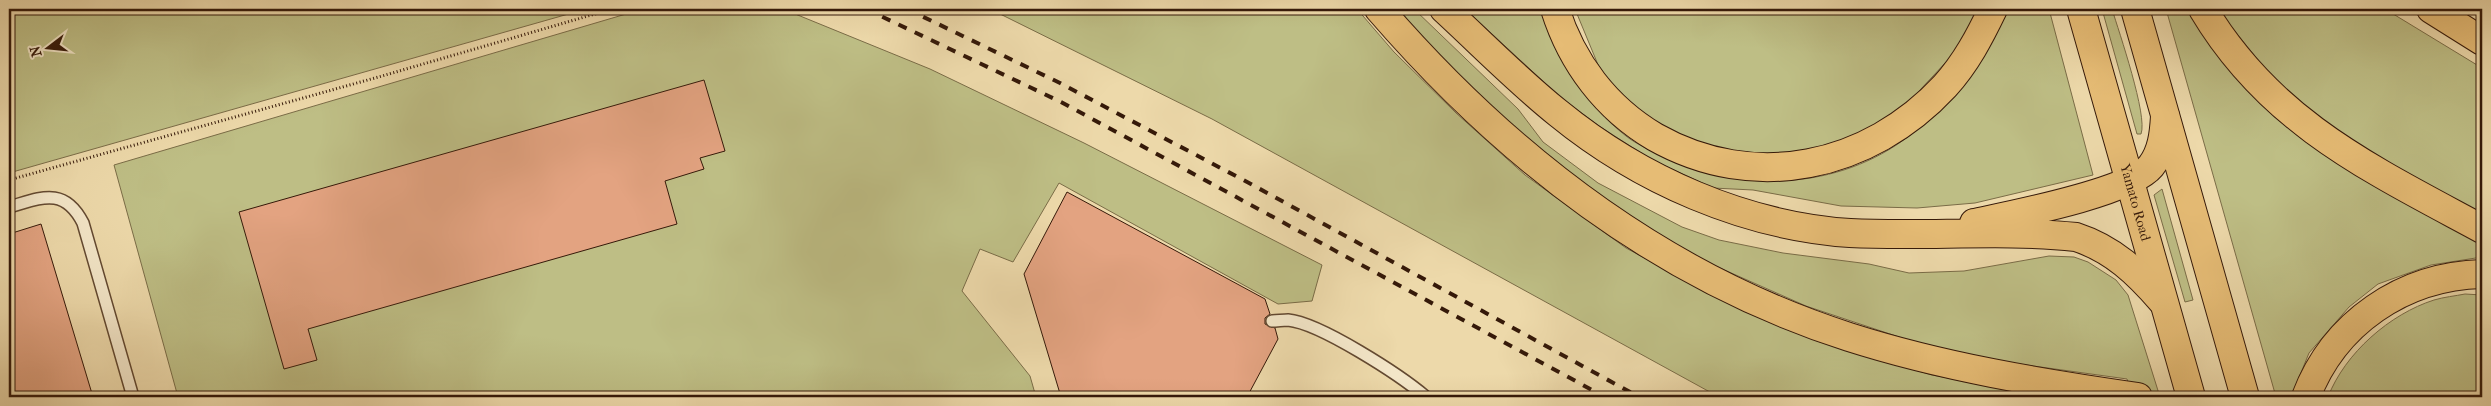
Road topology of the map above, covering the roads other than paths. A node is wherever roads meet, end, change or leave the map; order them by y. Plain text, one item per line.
1 (1379, 9) edge
2 (1444, 9) edge
3 (1555, 9) edge
4 (1993, 9) edge
5 (2080, 9) edge
6 (2135, 9) edge
7 (2203, 9) edge
8 (2431, 9) edge
9 (2482, 41) edge
10 (2165, 116) junction
11 (2129, 183) junction
12 (9, 207) edge
13 (2482, 229) edge
14 (1926, 233) junction
15 (2482, 274) edge
16 (2162, 301) junction
17 (1272, 321) dead end
18 (2131, 396) edge
19 (133, 397) edge
20 (1426, 397) edge
21 (2191, 397) edge
22 (2245, 397) edge
23 (2306, 397) edge

1 - 18 main road
2 - 14 main road
3 - 4 main road
5 - 11 main road, Yamato Road
6 - 10 main road
7 - 13 main road
8 - 9 main road
10 - 11 main road
10 - 22 main road
11 - 14 main road
11 - 16 main road, Yamato Road
12 - 19 lane
14 - 16 main road
15 - 23 main road
16 - 21 main road, Yamato Road
17 - 20 lane

